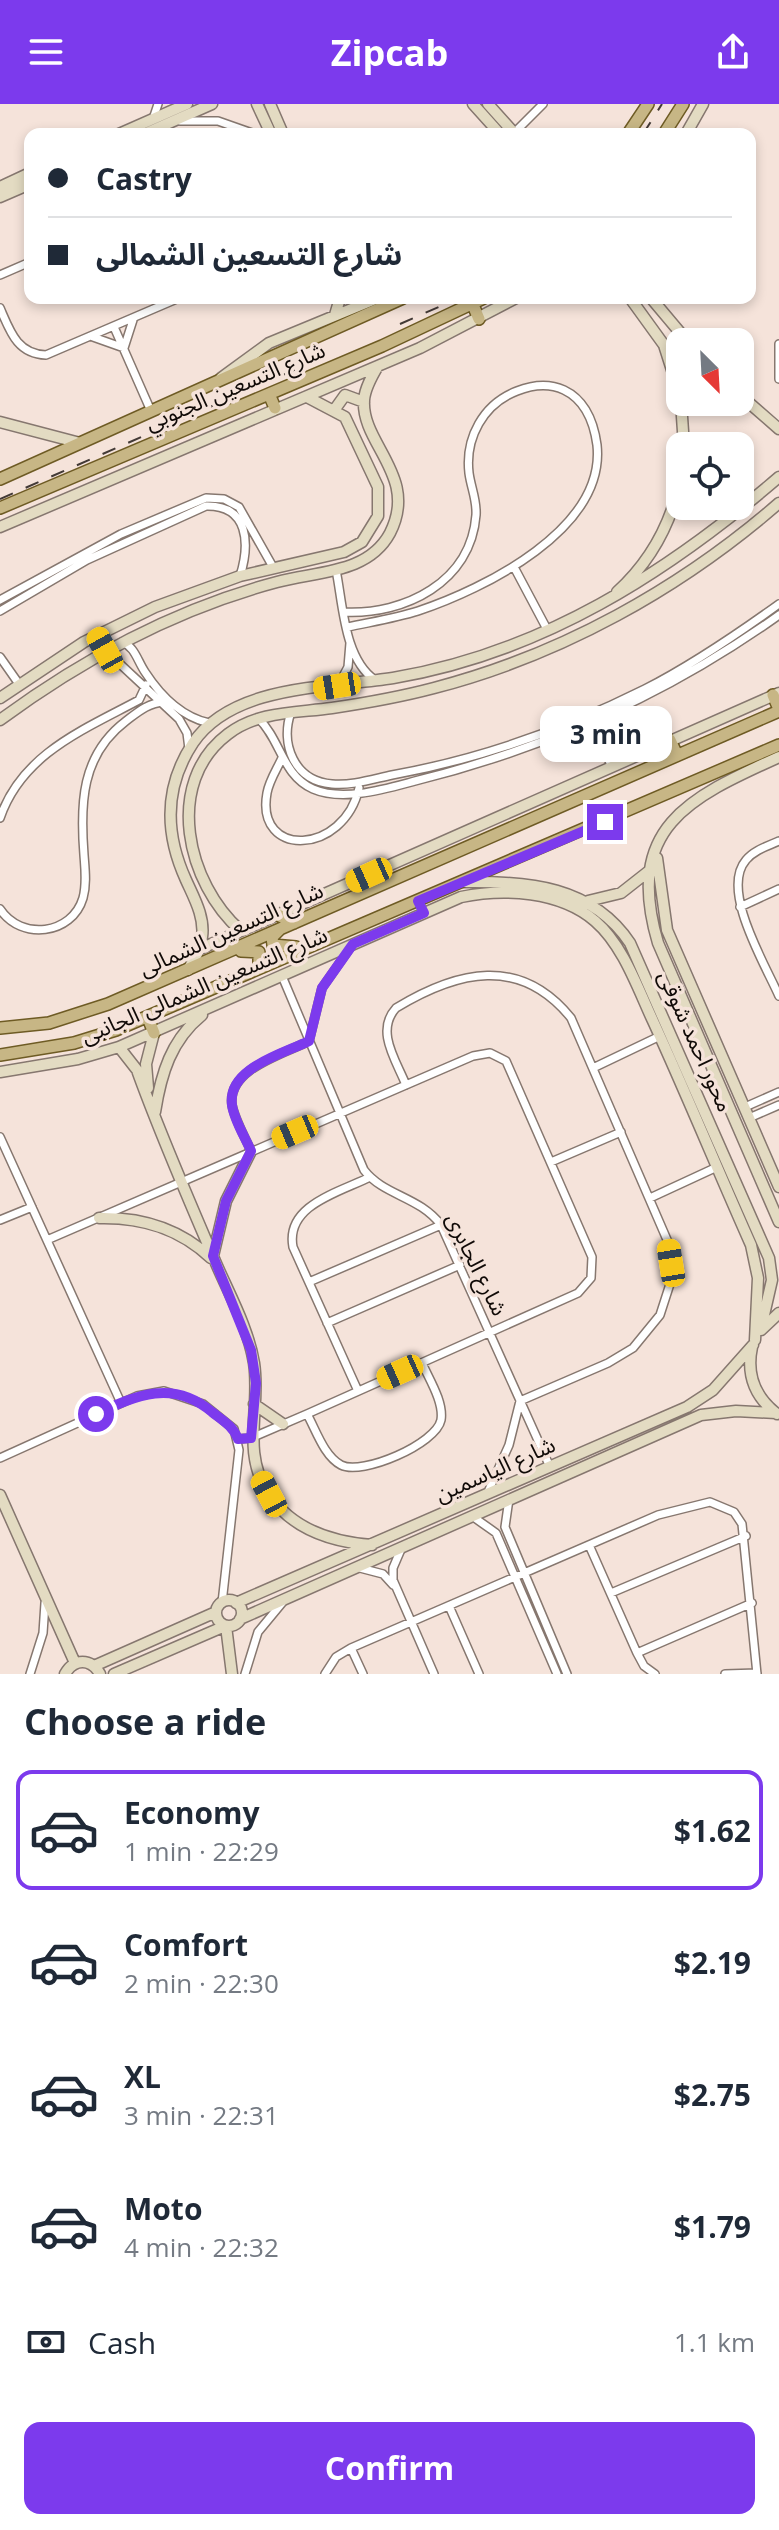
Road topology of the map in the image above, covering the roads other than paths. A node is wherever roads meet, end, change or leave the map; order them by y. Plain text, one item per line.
1 (158, 104) edge
2 (212, 104) edge
3 (257, 104) edge
4 (270, 104) edge
5 (473, 104) edge
6 (488, 104) edge
7 (543, 104) edge
8 (648, 104) edge
9 (683, 104) edge
10 (703, 104) edge
11 (176, 106) edge
12 (153, 119) junction
13 (170, 123) junction
14 (133, 128) edge
15 (158, 128) edge
16 (238, 128) edge
17 (268, 128) edge
18 (280, 128) edge
19 (495, 128) edge
20 (509, 128) edge
21 (520, 128) edge
22 (632, 128) edge
23 (668, 128) edge
24 (689, 128) edge
25 (24, 176) edge
26 (0, 187) edge
27 (24, 187) edge
28 (0, 197) edge
29 (24, 265) edge
30 (0, 275) edge
31 (166, 304) edge
32 (338, 304) edge
33 (361, 304) edge
34 (390, 304) edge
35 (505, 304) edge
36 (635, 304) edge
37 (656, 304) edge
38 (473, 305) joint
39 (0, 308) edge
40 (335, 315) junction
41 (134, 318) junction
42 (479, 319) junction
43 (114, 327) junction
44 (676, 328) edge
45 (91, 337) junction
46 (779, 344) edge
47 (666, 347) edge
48 (124, 348) junction
49 (378, 366) junction
50 (779, 379) edge
51 (219, 380) junction
52 (269, 394) junction
53 (307, 397) junction
54 (364, 402) junction
55 (754, 407) edge
56 (275, 408) junction
57 (335, 409) junction
58 (151, 411) junction
59 (0, 422) edge
60 (779, 429) edge
61 (80, 443) junction
62 (779, 477) edge
63 (0, 479) edge
64 (779, 503) edge
65 (0, 508) edge
66 (667, 520) edge
67 (0, 527) edge
68 (259, 547) junction
69 (246, 551) junction
70 (67, 566) junction
71 (273, 567) junction
72 (514, 567) junction
73 (336, 570) junction
74 (240, 576) junction
75 (0, 600) edge
76 (605, 603) junction
77 (779, 605) edge
78 (0, 611) edge
79 (344, 612) junction
80 (779, 615) edge
81 (348, 627) junction
82 (111, 628) junction
83 (548, 631) junction
84 (97, 635) junction
85 (350, 640) junction
86 (122, 642) junction
87 (511, 645) junction
88 (105, 650) junction
89 (494, 652) junction
90 (0, 657) edge
91 (517, 661) junction
92 (499, 668) junction
93 (375, 680) junction
94 (19, 684) junction
95 (146, 685) junction
96 (337, 686) junction
97 (646, 693) junction
98 (776, 694) edge
99 (262, 697) junction
100 (0, 698) edge
101 (164, 702) junction
102 (779, 710) edge
103 (291, 712) junction
104 (262, 717) junction
105 (0, 720) edge
106 (209, 723) junction
107 (592, 724) junction
108 (670, 740) junction
109 (779, 745) edge
110 (189, 749) junction
111 (677, 755) junction
112 (779, 757) edge
113 (282, 758) junction
114 (612, 767) junction
115 (359, 782) junction
116 (710, 782) junction
117 (359, 792) junction
118 (0, 818) edge
119 (489, 821) junction
120 (495, 835) junction
121 (779, 841) edge
122 (656, 853) junction
123 (649, 871) junction
124 (464, 882) junction
125 (779, 889) edge
126 (418, 901) junction
127 (586, 901) junction
128 (218, 907) junction
129 (740, 907) junction
130 (0, 909) edge
131 (424, 913) junction
132 (201, 915) junction
133 (278, 915) junction
134 (294, 923) junction
135 (281, 929) junction
136 (241, 931) junction
137 (353, 944) junction
138 (303, 947) junction
139 (200, 949) junction
140 (229, 952) junction
141 (259, 967) junction
142 (779, 969) edge
143 (188, 970) junction
144 (769, 973) junction
145 (282, 976) junction
146 (779, 996) edge
147 (212, 1007) junction
148 (148, 1018) junction
149 (0, 1028) edge
150 (154, 1033) junction
151 (660, 1036) junction
152 (309, 1041) junction
153 (119, 1047) junction
154 (0, 1055) edge
155 (593, 1068) junction
156 (0, 1072) edge
157 (406, 1085) junction
158 (779, 1092) edge
159 (149, 1098) junction
160 (779, 1105) edge
161 (745, 1107) junction
162 (339, 1113) junction
163 (155, 1114) junction
164 (749, 1118) junction
165 (621, 1132) junction
166 (0, 1137) edge
167 (251, 1151) junction
168 (551, 1162) junction
169 (717, 1167) junction
170 (370, 1177) junction
171 (182, 1181) junction
172 (779, 1187) edge
173 (650, 1198) junction
174 (32, 1207) junction
175 (99, 1218) junction
176 (0, 1220) edge
177 (779, 1222) edge
178 (441, 1225) junction
179 (47, 1240) junction
180 (214, 1259) junction
181 (460, 1265) junction
182 (309, 1282) junction
183 (779, 1313) edge
184 (327, 1323) junction
185 (490, 1332) junction
186 (756, 1339) junction
187 (422, 1363) junction
188 (358, 1391) junction
189 (520, 1401) junction
190 (121, 1403) junction
191 (254, 1404) junction
192 (307, 1414) junction
193 (778, 1414) edge
194 (283, 1424) junction
195 (634, 1437) junction
196 (251, 1438) junction
197 (238, 1439) junction
198 (0, 1458) edge
199 (550, 1467) junction
200 (0, 1495) edge
201 (485, 1496) junction
202 (509, 1499) junction
203 (470, 1515) junction
204 (746, 1536) junction
205 (372, 1545) junction
206 (589, 1545) junction
207 (402, 1546) junction
208 (352, 1568) junction
209 (519, 1576) junction
210 (396, 1591) junction
211 (611, 1593) junction
212 (288, 1595) junction
213 (45, 1596) junction
214 (236, 1603) junction
215 (752, 1603) junction
216 (449, 1606) junction
217 (219, 1608) junction
218 (240, 1619) junction
219 (410, 1623) junction
220 (226, 1626) junction
221 (351, 1648) junction
222 (637, 1653) junction
223 (75, 1663) junction
224 (97, 1670) edge
225 (30, 1674) edge
226 (65, 1674) edge
227 (114, 1674) edge
228 (232, 1674) edge
229 (245, 1674) edge
230 (325, 1674) edge
231 (363, 1674) edge
232 (434, 1674) edge
233 (479, 1674) edge
234 (557, 1674) edge
235 (567, 1674) edge
236 (655, 1674) edge
237 (725, 1674) edge
238 (757, 1674) edge

1 - 12 street
2 - 13 street
3 - 17 street
4 - 18 street
5 - 19 street
6 - 20 street
7 - 21 street
8 - 22 main road
9 - 23 main road
10 - 24 street
11 - 12 street
12 - 14 street
13 - 15 street
13 - 16 street
25 - 26 street
27 - 28 street
29 - 30 street
31 - 41 street
32 - 40 street
33 - 40 street
34 - 51 main road, شارع التسعين الجنوبي
35 - 42 street
36 - 47 street
37 - 44 street
38 - 42 main road
38 - 52 main road, شارع التسعين الجنوبي
39 - 45 street
40 - 51 street
41 - 43 street
41 - 48 street
42 - 49 street
43 - 45 street
43 - 48 street
45 - 48 street
46 - 50 street
48 - 58 street
49 - 53 street
49 - 54 street
51 - 58 main road, شارع التسعين الجنوبي
52 - 56 main road
52 - 65 main road, شارع التسعين الجنوبي
53 - 56 street
53 - 57 street
54 - 57 street
54 - 73 street
55 - 60 street
56 - 67 street
57 - 71 street
58 - 61 main road, شارع التسعين الجنوبي
59 - 61 street
61 - 63 main road, شارع التسعين الجنوبي
62 - 76 street
64 - 91 street
66 - 76 street
68 - 69 street
68 - 70 street
68 - 71 street
69 - 70 street
69 - 74 street
70 - 75 street
70 - 78 street
71 - 74 street
72 - 79 street
72 - 81 street
72 - 83 street
73 - 79 street
73 - 86 street
74 - 82 street
76 - 83 street
77 - 97 street
79 - 81 street
80 - 97 street
81 - 85 street
82 - 84 street
82 - 86 street
83 - 87 street
84 - 88 street
84 - 94 street
85 - 93 street
85 - 96 street
86 - 88 street
86 - 106 street
87 - 89 street
87 - 91 street
88 - 95 street
88 - 105 street
89 - 92 street
89 - 93 street
90 - 94 street
91 - 92 street
92 - 103 street
93 - 96 street
94 - 100 street
95 - 101 street
95 - 118 street
96 - 99 street
97 - 107 street
97 - 115 street
98 - 102 main road
98 - 108 street
99 - 104 street
99 - 106 street
101 - 110 street
101 - 130 street
102 - 111 main road, شارع التسعين الشمالى
103 - 104 street
103 - 115 street
104 - 113 street
104 - 128 street
106 - 110 street
107 - 114 street
107 - 117 street
108 - 111 main road
108 - 114 street
109 - 116 main road, شارع التسعين الشمالى
110 - 132 street
111 - 120 main road, شارع التسعين الشمالى
112 - 116 street
113 - 117 street
113 - 117 street
114 - 119 street
115 - 117 street
116 - 122 street, محور احمد شوقى
116 - 124 main road, شارع التسعين الشمالى
119 - 120 main road
119 - 133 street
120 - 134 main road, شارع التسعين الشمالى
121 - 129 street
122 - 123 street, محور احمد شوقى
122 - 161 street
123 - 127 street
123 - 177 street, محور احمد شوقى
124 - 126 main road, شارع التسعين الشمالى
124 - 127 street, محور احمد شوقى
125 - 129 street
126 - 131 main road
126 - 138 main road, شارع التسعين الشمالى
127 - 186 street, محور احمد شوقى
128 - 132 street
128 - 136 street
129 - 144 street
131 - 137 street, شارع التسعين الشمالى الجانبى
131 - 151 street, شارع التسعين الشمالى الجانبى
132 - 139 street
133 - 134 main road
133 - 136 street
134 - 135 main road, شارع التسعين الشمالى
135 - 138 main road
135 - 140 main road, شارع التسعين الشمالى
136 - 139 street
137 - 145 street, شارع التسعين الشمالى الجانبى
137 - 152 street
138 - 141 main road, شارع التسعين الشمالى
139 - 143 street
140 - 141 main road
140 - 143 main road, شارع التسعين الشمالى
141 - 148 main road, شارع التسعين الشمالى
142 - 144 street
143 - 149 main road, شارع التسعين الشمالى
144 - 146 street
145 - 147 street, شارع التسعين الشمالى الجانبى
145 - 152 street
147 - 150 street, شارع التسعين الشمالى الجانبى
147 - 163 street
148 - 150 main road
148 - 154 main road, شارع التسعين الشمالى
150 - 153 street, شارع التسعين الشمالى الجانبى
150 - 159 street
151 - 155 street
151 - 169 street, شارع التسعين الشمالى الجانبى
152 - 162 street
152 - 167 street
153 - 156 street, شارع التسعين الشمالى الجانبى
153 - 159 street
155 - 157 street
155 - 165 street
157 - 162 street
157 - 168 street
158 - 161 street
159 - 163 street
160 - 164 street
161 - 164 street
162 - 167 street
162 - 170 street
163 - 171 street
164 - 172 street
165 - 168 street
165 - 173 street
166 - 174 street
167 - 171 street
167 - 180 street
168 - 185 street
169 - 173 street
169 - 186 street, شارع التسعين الشمالى الجانبى
170 - 178 street, شارع الجابرى
170 - 182 street
171 - 175 street
171 - 180 street
173 - 189 street
174 - 176 street
174 - 179 street
175 - 179 street
175 - 180 street
178 - 181 street, شارع الجابرى
178 - 182 street
179 - 190 street
180 - 191 street
181 - 184 street
181 - 185 street, شارع الجابرى
182 - 184 street
183 - 186 street, شارع الياسمين
184 - 188 street
185 - 187 street
185 - 189 street, شارع الجابرى
186 - 193 street
186 - 195 street, شارع الياسمين
187 - 188 street
187 - 192 street
188 - 192 street
189 - 199 street, شارع الجابرى
189 - 201 street
190 - 197 street
190 - 198 street
191 - 194 street
191 - 196 street
192 - 194 street
193 - 195 street, شارع الياسمين
194 - 196 street
195 - 199 street, شارع الياسمين
195 - 202 street, شارع الياسمين
196 - 197 street
196 - 205 street
197 - 217 street
199 - 201 street, شارع الياسمين
200 - 213 street
201 - 205 street, شارع الياسمين
202 - 203 street, شارع الياسمين
202 - 209 street
203 - 207 street, شارع الياسمين
203 - 209 street
204 - 206 street
204 - 211 street
204 - 215 street
205 - 214 street, شارع الياسمين
206 - 209 street
206 - 211 street
207 - 208 street, شارع الياسمين
207 - 210 street
208 - 210 street
208 - 212 street, شارع الياسمين
209 - 216 street
209 - 234 street
209 - 235 street
210 - 219 street
211 - 222 street
212 - 218 street, شارع الياسمين
212 - 229 street
213 - 223 street
213 - 225 street
214 - 217 street
214 - 218 street
215 - 222 street
215 - 238 street
216 - 219 street
216 - 233 street
217 - 220 street
217 - 224 street
218 - 220 street
219 - 221 street
219 - 232 street
220 - 227 street
220 - 228 street
221 - 230 street
221 - 231 street
222 - 236 street
223 - 224 street
223 - 226 street
237 - 238 street

